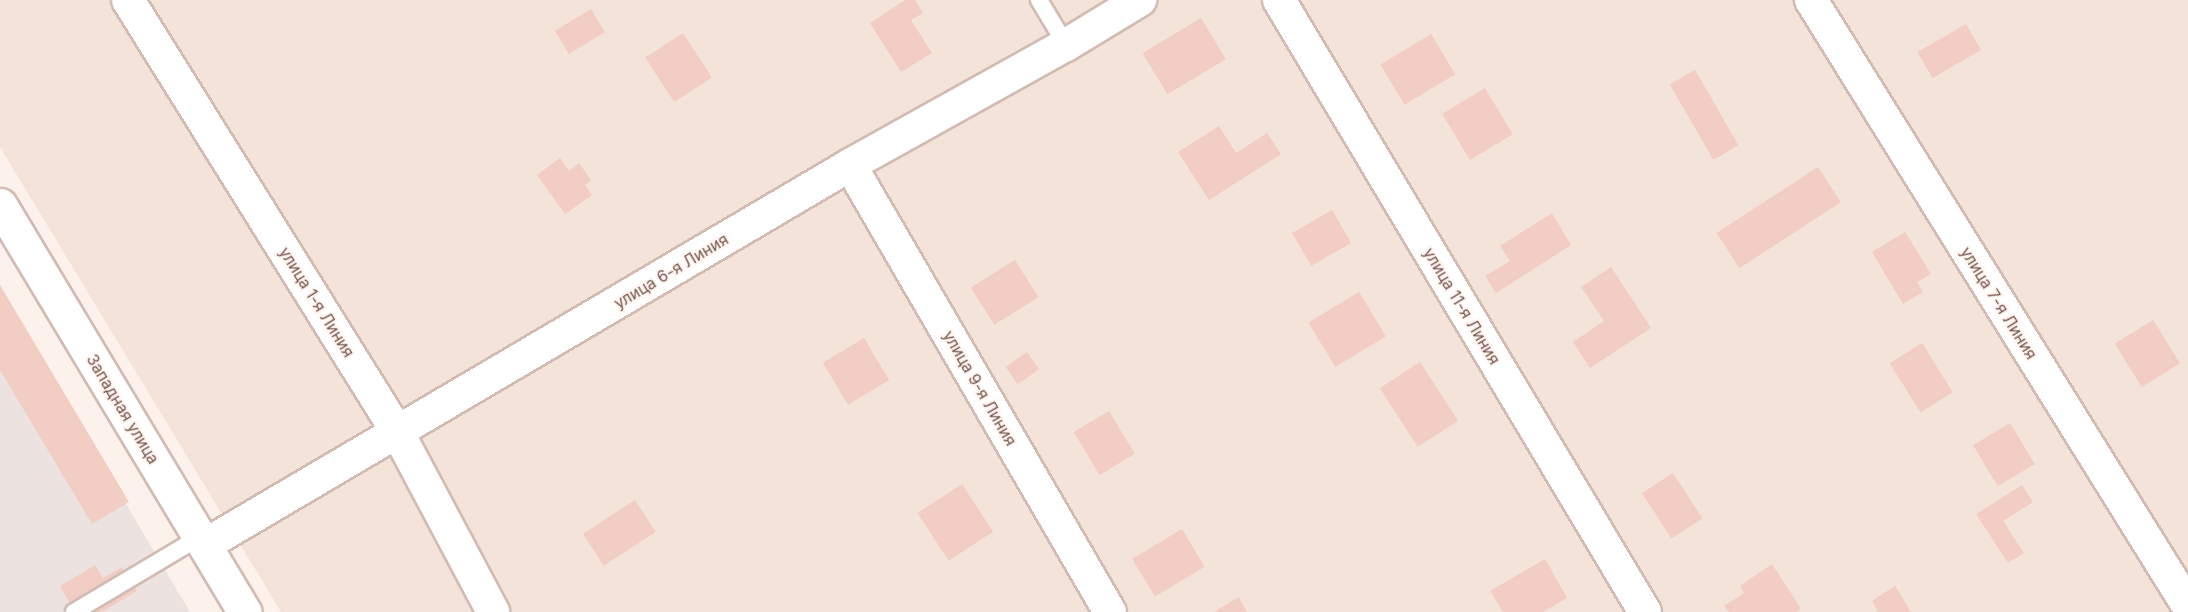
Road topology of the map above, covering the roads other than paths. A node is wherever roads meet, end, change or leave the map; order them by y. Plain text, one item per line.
1 (128, 0) edge
2 (1039, 0) edge
3 (1140, 0) edge
4 (1279, 0) edge
5 (1811, 0) edge
6 (1066, 45) junction
7 (850, 165) junction
8 (0, 205) edge
9 (398, 433) junction
10 (202, 541) junction
11 (2188, 606) edge
12 (74, 612) edge
13 (245, 612) edge
14 (493, 612) edge
15 (1110, 612) edge
16 (1645, 612) edge

1 - 9 street, улица 1-я Линия
2 - 6 lane
3 - 6 street, улица 6-я Линия
4 - 16 street, улица 11-я Линия
5 - 11 street, улица 7-я Линия
6 - 7 street, улица 6-я Линия
7 - 9 street, улица 6-я Линия
7 - 15 street, улица 9-я Линия
8 - 10 street, Западная улица
9 - 10 street, улица 6-я Линия
9 - 14 street, улица 1-я Линия
10 - 12 lane
10 - 13 street, Западная улица

